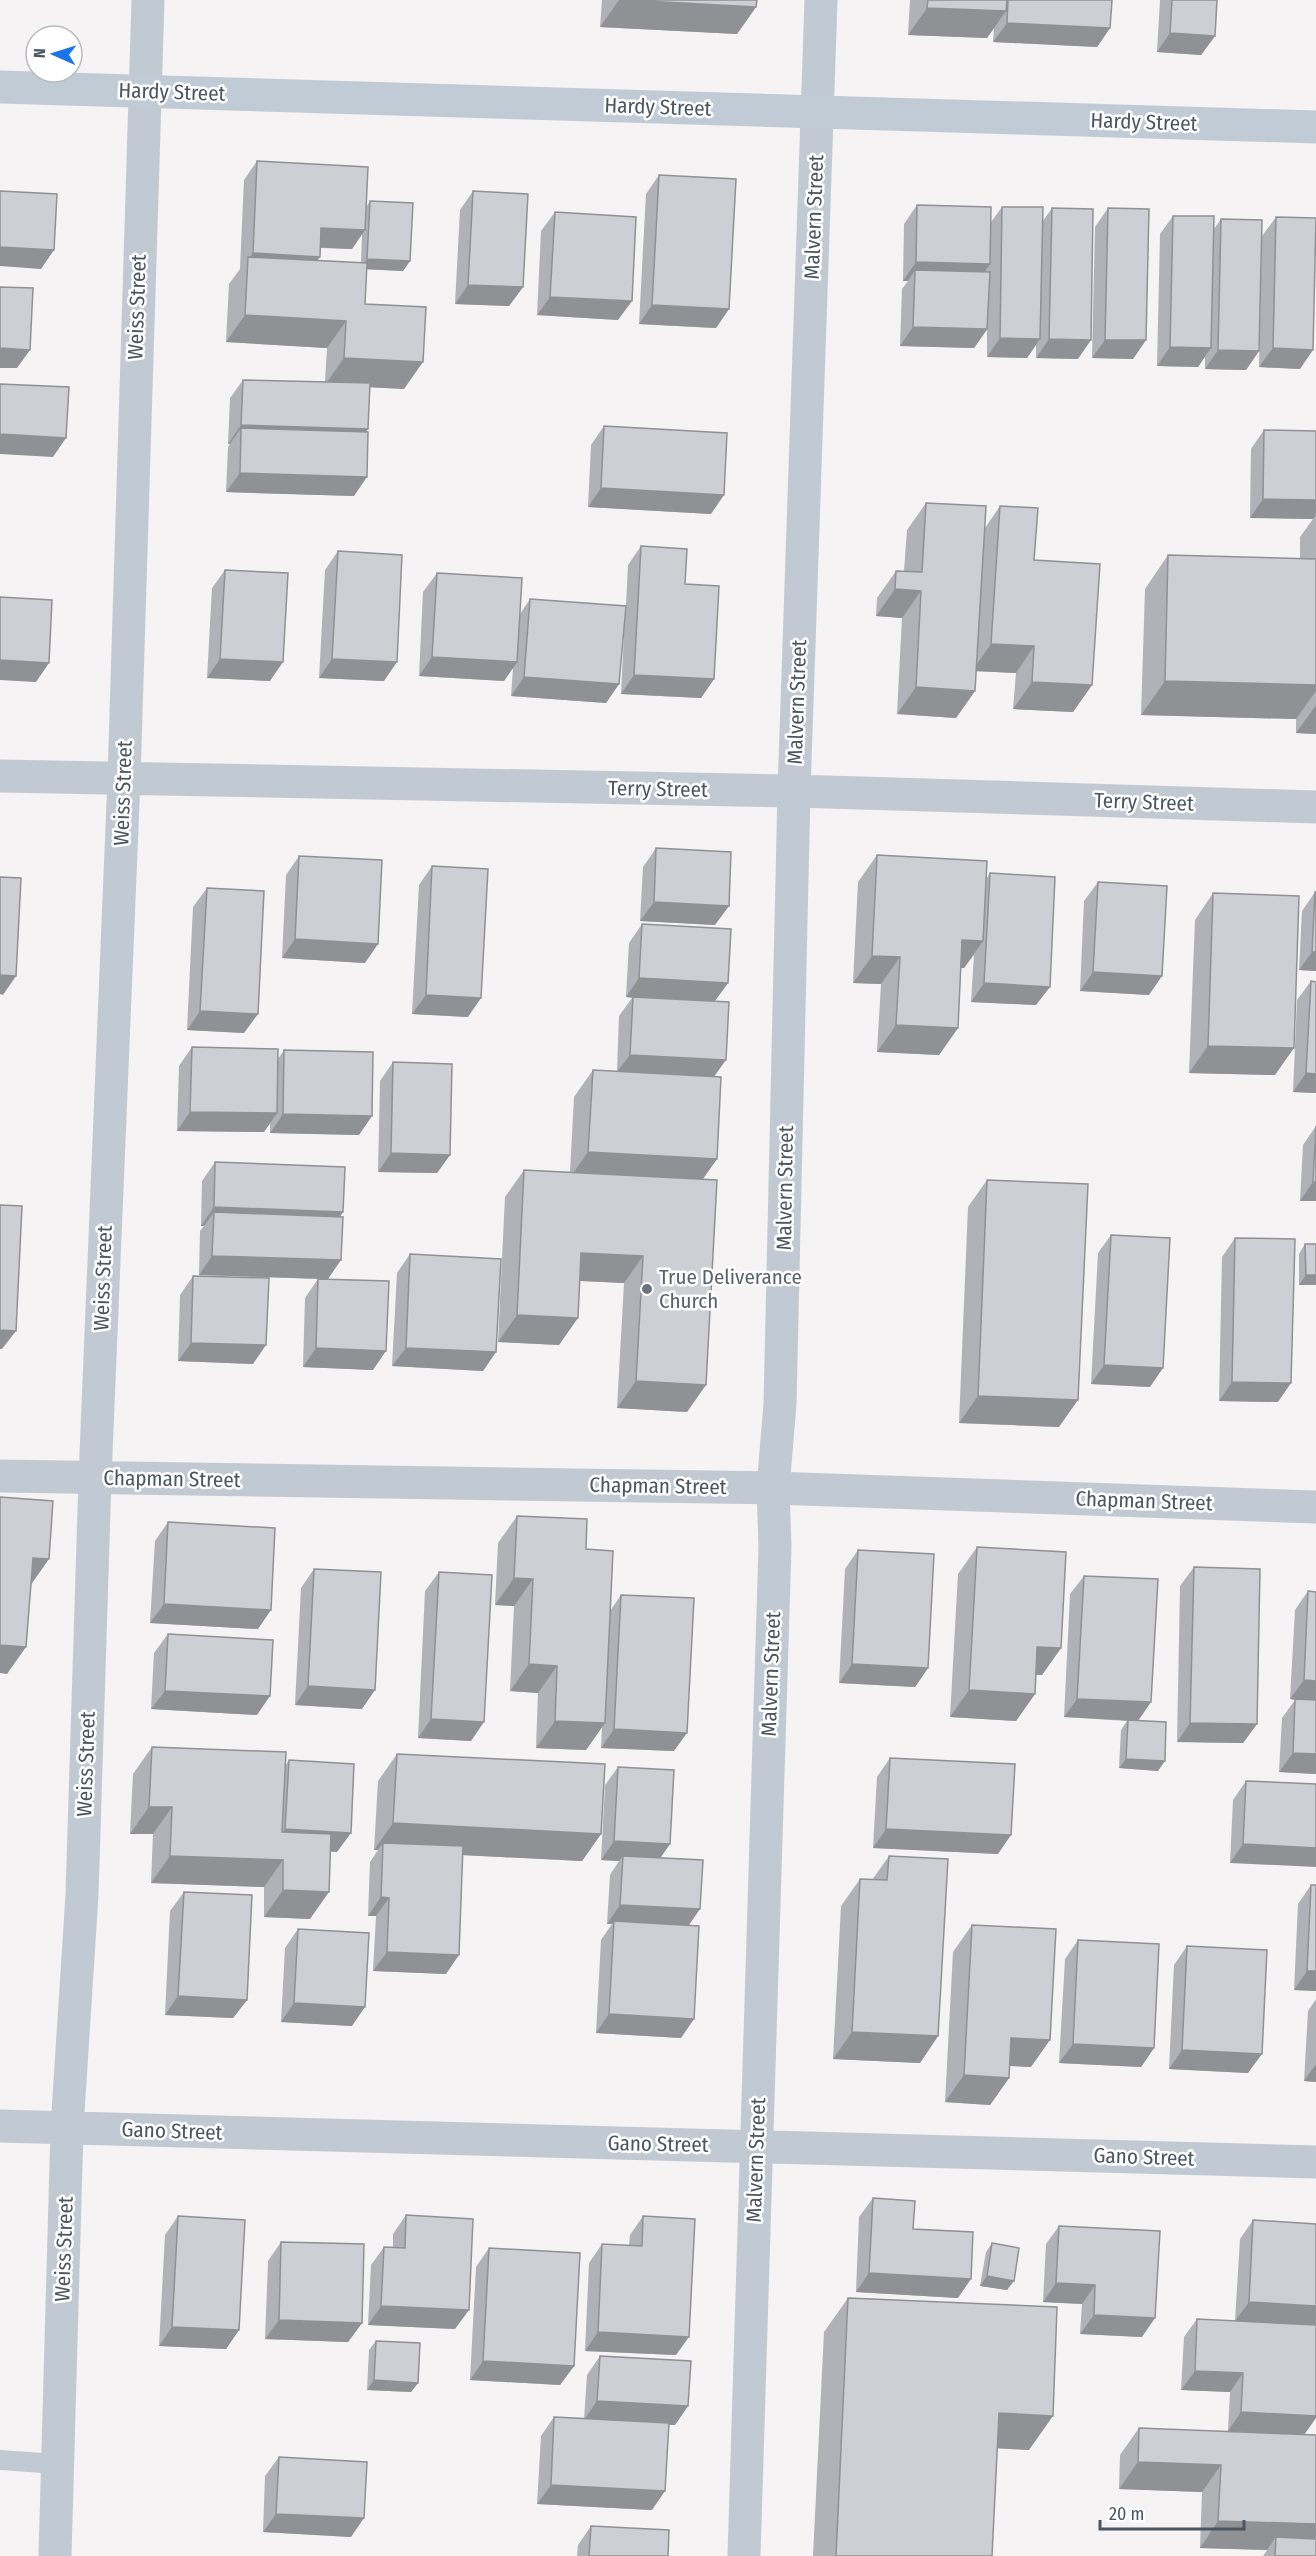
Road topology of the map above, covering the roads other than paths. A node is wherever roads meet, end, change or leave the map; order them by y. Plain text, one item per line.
1 (147, 0) edge
2 (821, 0) edge
3 (0, 87) edge
4 (144, 91) junction
5 (817, 112) junction
6 (1316, 127) edge
7 (0, 776) edge
8 (124, 779) junction
9 (794, 791) junction
10 (1316, 807) edge
11 (0, 1476) edge
12 (95, 1478) junction
13 (773, 1488) junction
14 (1316, 1507) edge
15 (0, 2126) edge
16 (67, 2128) junction
17 (757, 2146) junction
18 (1316, 2162) edge
19 (0, 2460) edge
20 (57, 2464) junction
21 (55, 2556) edge
22 (744, 2556) edge

1 - 4 street, Weiss Street
2 - 5 street, Malvern Street
3 - 4 main road, Hardy Street
4 - 5 main road, Hardy Street
4 - 8 street, Weiss Street
5 - 6 main road, Hardy Street
5 - 9 street, Malvern Street
7 - 8 street, Terry Street
8 - 9 street, Terry Street
8 - 12 street, Weiss Street
9 - 10 street, Terry Street
9 - 13 street, Malvern Street
11 - 12 street, Chapman Street
12 - 13 street, Chapman Street
12 - 16 street, Weiss Street
13 - 14 street, Chapman Street
13 - 17 street, Malvern Street
15 - 16 street, Gano Street
16 - 17 street, Gano Street
16 - 20 street, Weiss Street
17 - 18 street, Gano Street
17 - 22 street, Malvern Street
19 - 20 lane
20 - 21 street, Weiss Street

